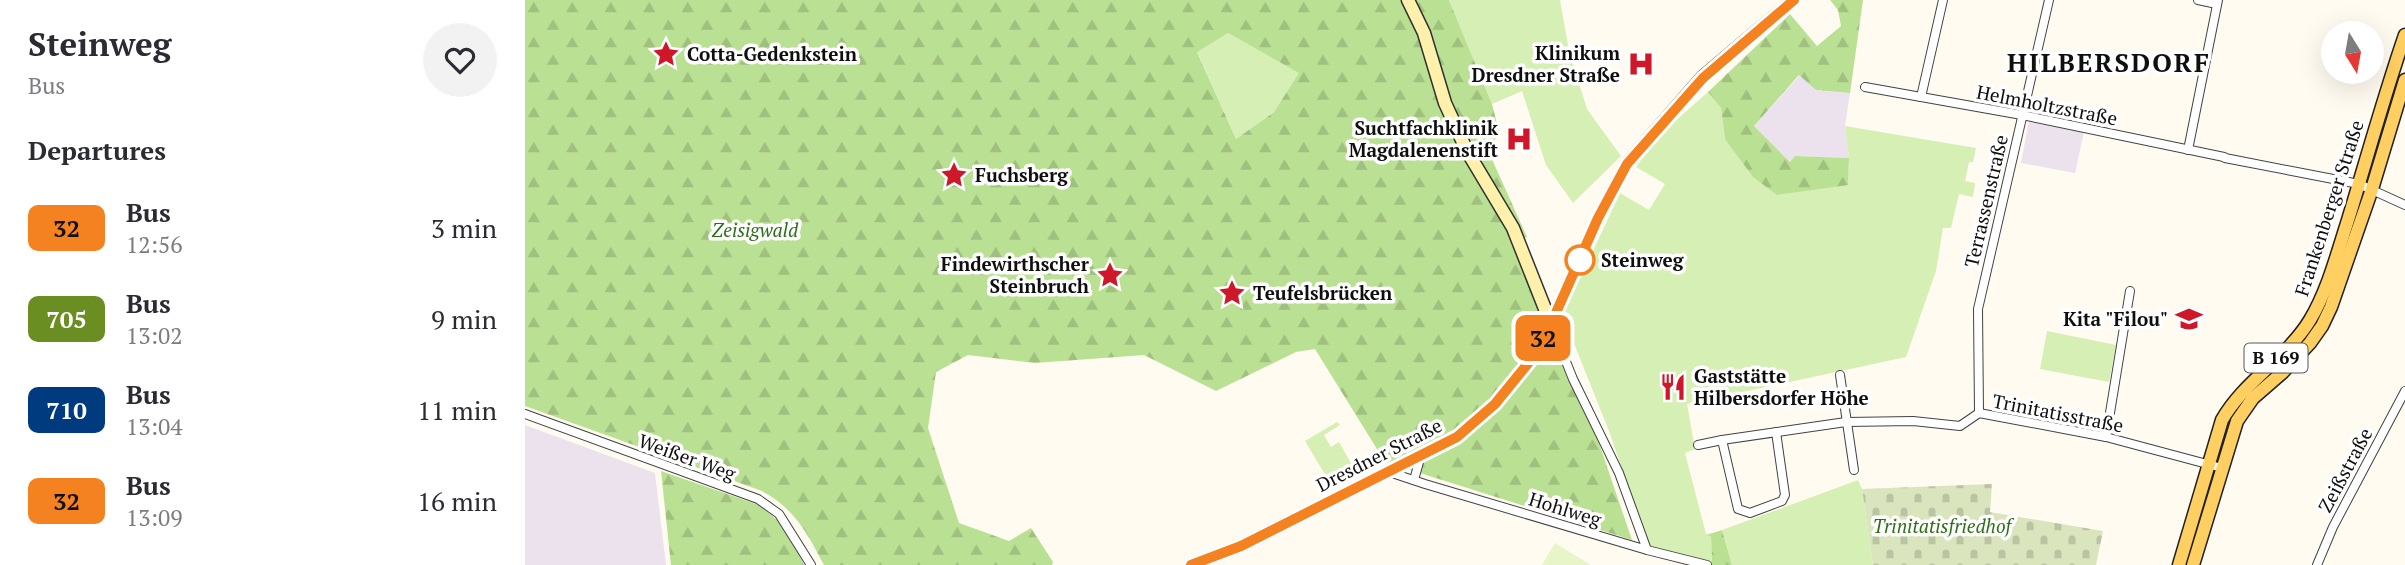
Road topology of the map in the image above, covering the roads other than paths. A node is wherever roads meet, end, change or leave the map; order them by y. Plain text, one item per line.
1 (1408, 0) edge
2 (1794, 0) edge
3 (1943, 0) edge
4 (2049, 0) edge
5 (2198, 0) edge
6 (2217, 2) edge
7 (2405, 35) edge
8 (2405, 80) edge
9 (1865, 87) dead end
10 (1921, 97) junction
11 (2022, 115) junction
12 (2188, 150) junction
13 (2359, 184) junction
14 (2372, 188) junction
15 (2405, 205) edge
16 (2130, 291) dead end
17 (1551, 324) junction
18 (1840, 375) dead end
19 (2405, 391) edge
20 (1979, 413) junction
21 (525, 414) edge
22 (1846, 422) junction
23 (1776, 432) junction
24 (2106, 437) junction
25 (1722, 440) junction
26 (1698, 445) dead end
27 (1421, 456) junction
28 (2209, 464) junction
29 (2222, 468) junction
30 (1392, 469) junction
31 (1854, 470) dead end
32 (1414, 480) junction
33 (1647, 550) junction
34 (811, 565) edge
35 (1191, 565) edge
36 (1707, 565) edge
37 (2179, 565) edge
38 (2193, 565) edge
39 (2317, 565) edge

1 - 17 street
2 - 17 main road, Dresdner Straße
3 - 10 street
4 - 11 street, Terrassenstraße
5 - 6 street
6 - 12 street
7 - 13 main road, Frankenberger Straße / B 169
8 - 14 main road, Frankenberger Straße / B 169
9 - 10 street, Helmholtzstraße
10 - 11 street, Helmholtzstraße
11 - 12 street, Helmholtzstraße
11 - 20 street, Terrassenstraße
12 - 13 street, Helmholtzstraße
13 - 14 street, Helmholtzstraße
13 - 28 main road, Frankenberger Straße / B 169
14 - 15 street, Helmholtzstraße
14 - 29 main road, Frankenberger Straße / B 169
16 - 24 street
17 - 27 main road, Dresdner Straße
17 - 33 street
18 - 22 street
19 - 39 street, Zeißstraße
20 - 22 street, Trinitatisstraße
20 - 24 street, Trinitatisstraße
21 - 34 street, Weißer Weg
22 - 23 street, Trinitatisstraße
22 - 31 street
23 - 25 street, Trinitatisstraße
23 - 25 street
24 - 28 street, Trinitatisstraße
25 - 26 street, Trinitatisstraße
27 - 30 main road, Dresdner Straße
27 - 32 street
28 - 29 street, Trinitatisstraße
28 - 37 main road, Frankenberger Straße / B 169
29 - 38 main road, Frankenberger Straße / B 169
30 - 32 street, Hohlweg
30 - 35 main road, Dresdner Straße
32 - 33 street, Hohlweg
33 - 36 street, Hohlweg

